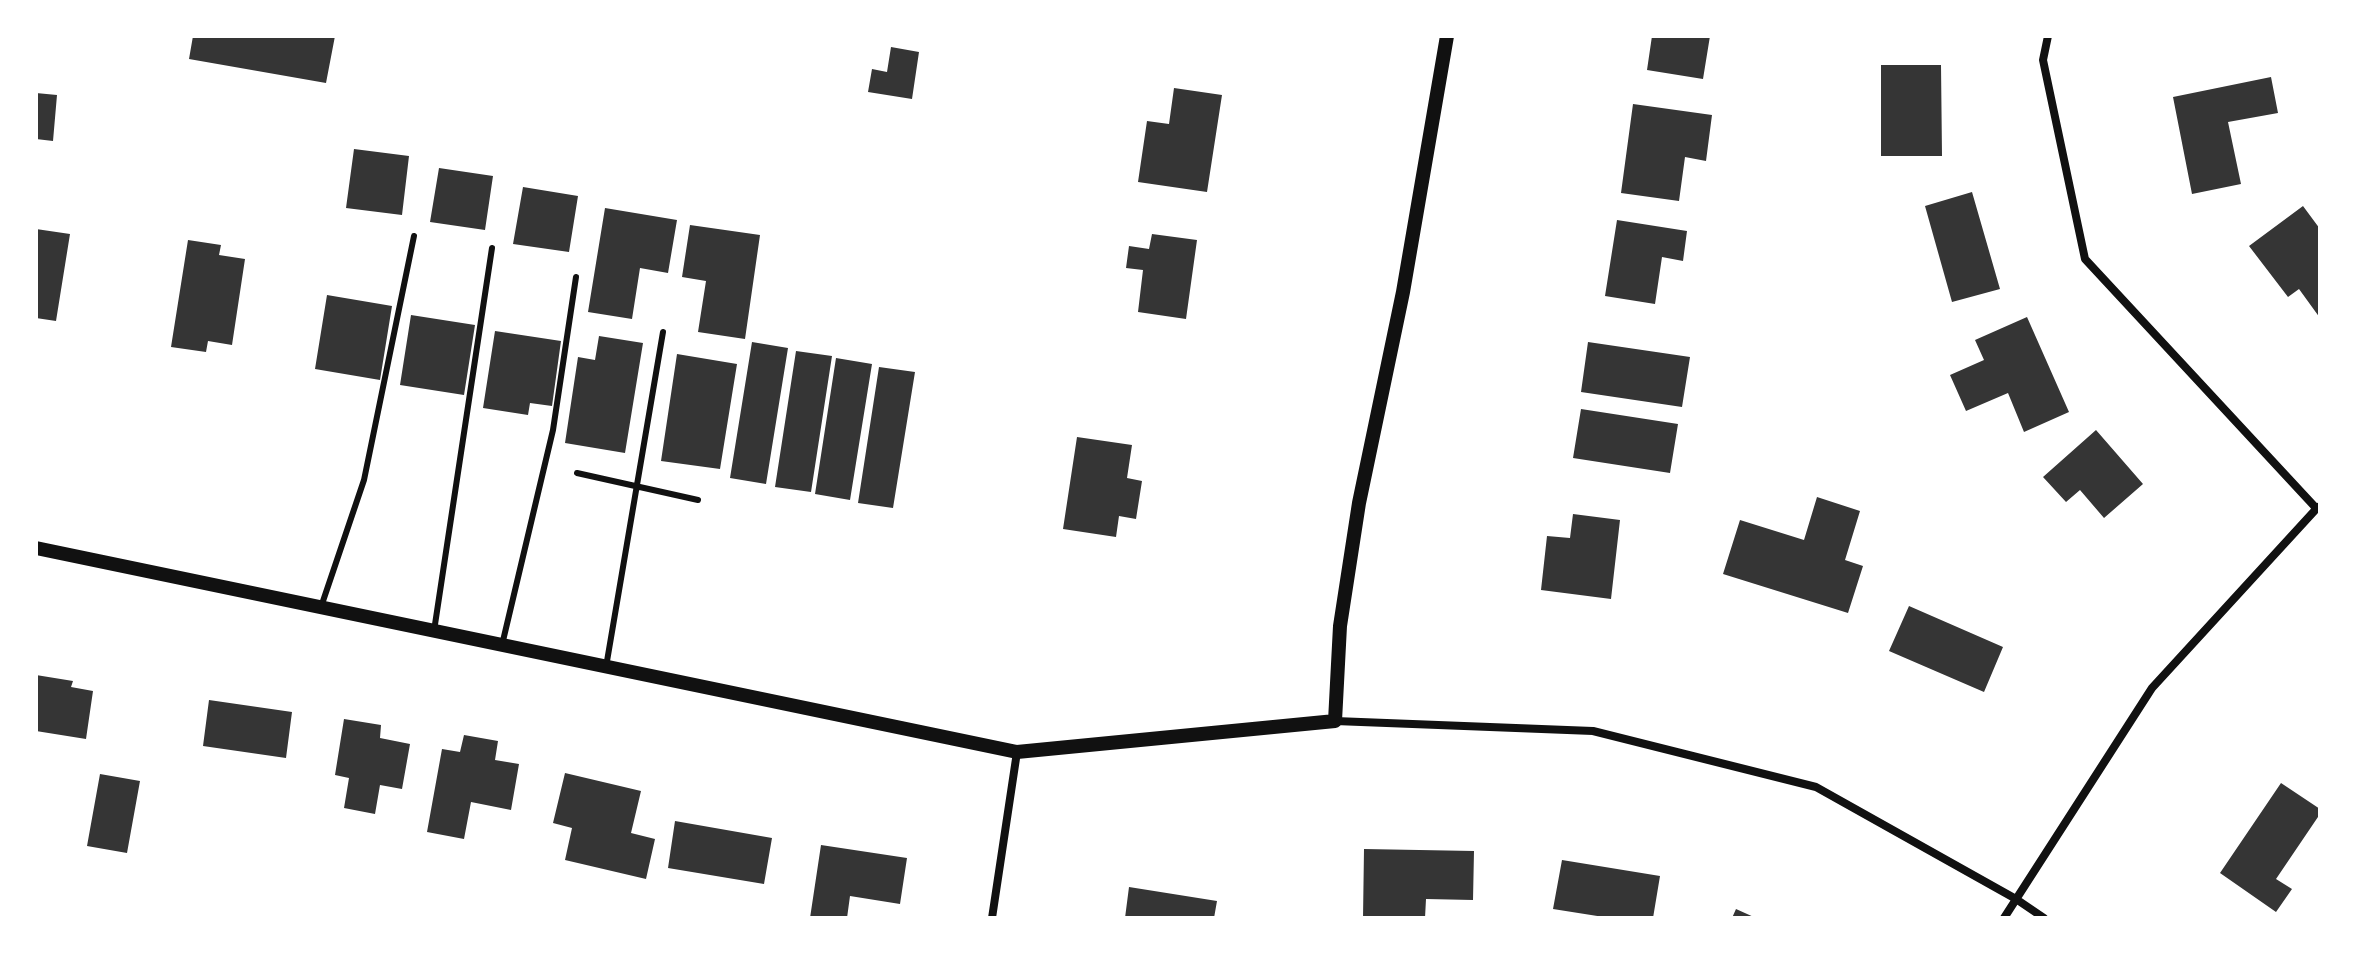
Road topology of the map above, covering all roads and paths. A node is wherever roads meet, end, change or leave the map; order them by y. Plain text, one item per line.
1 (1447, 36) edge
2 (2048, 36) edge
3 (414, 236) dead end
4 (492, 248) dead end
5 (576, 277) dead end
6 (663, 332) dead end
7 (577, 473) dead end
8 (637, 486) junction
9 (698, 500) dead end
10 (2318, 507) edge
11 (36, 548) edge
12 (321, 607) junction
13 (434, 631) junction
14 (502, 645) junction
15 (606, 667) junction
16 (1335, 721) junction
17 (1017, 752) junction
18 (2016, 899) junction
19 (992, 918) edge
20 (2004, 918) edge
21 (2044, 918) edge

1 - 16 street
2 - 10 street
3 - 12 lane
4 - 13 lane
5 - 14 lane
6 - 8 lane
7 - 8 lane
8 - 9 lane
8 - 15 lane
10 - 18 street
11 - 12 street
12 - 13 street
13 - 14 street
14 - 15 street
15 - 17 street
16 - 17 street
16 - 18 street
17 - 19 street
18 - 20 street
18 - 21 street

